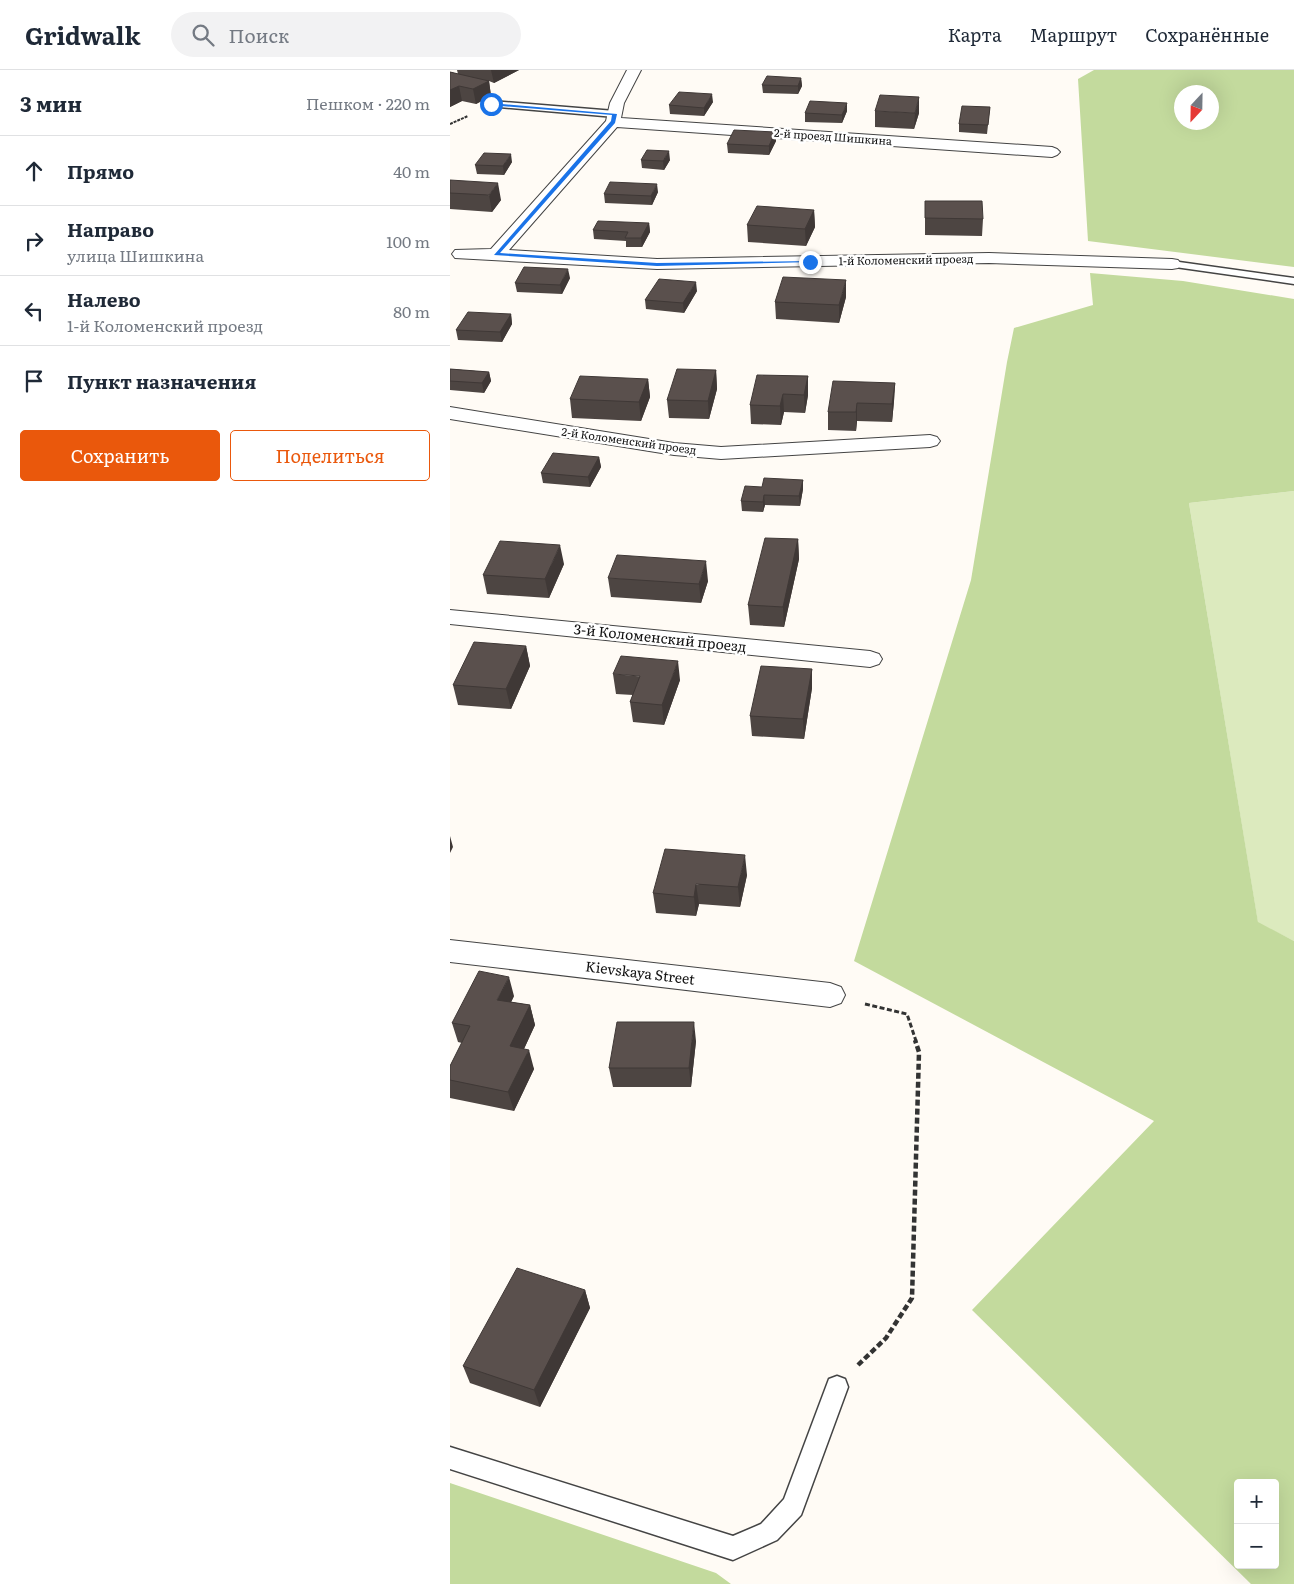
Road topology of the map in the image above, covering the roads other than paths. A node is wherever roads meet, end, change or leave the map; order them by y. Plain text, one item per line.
1 (634, 70) edge
2 (491, 104) dead end
3 (614, 118) junction
4 (1052, 152) dead end
5 (456, 252) edge
6 (496, 254) junction
7 (1172, 264) joint
8 (450, 268) edge
9 (1294, 281) edge
10 (450, 413) edge
11 (930, 441) dead end
12 (450, 617) edge
13 (870, 659) dead end
14 (450, 951) edge
15 (830, 995) road end
16 (837, 1387) road end
17 (450, 1458) edge

1 - 3 street
2 - 3 lane
3 - 4 street, 2-й проезд Шишкина
3 - 6 street
5 - 6 street, 1-й Коломенский проезд
5 - 8 street
6 - 7 street, 1-й Коломенский проезд
7 - 9 lane
10 - 11 street, 2-й Коломенский проезд
12 - 13 street, 3-й Коломенский проезд
14 - 15 street, Kievskaya Street
16 - 17 lane

